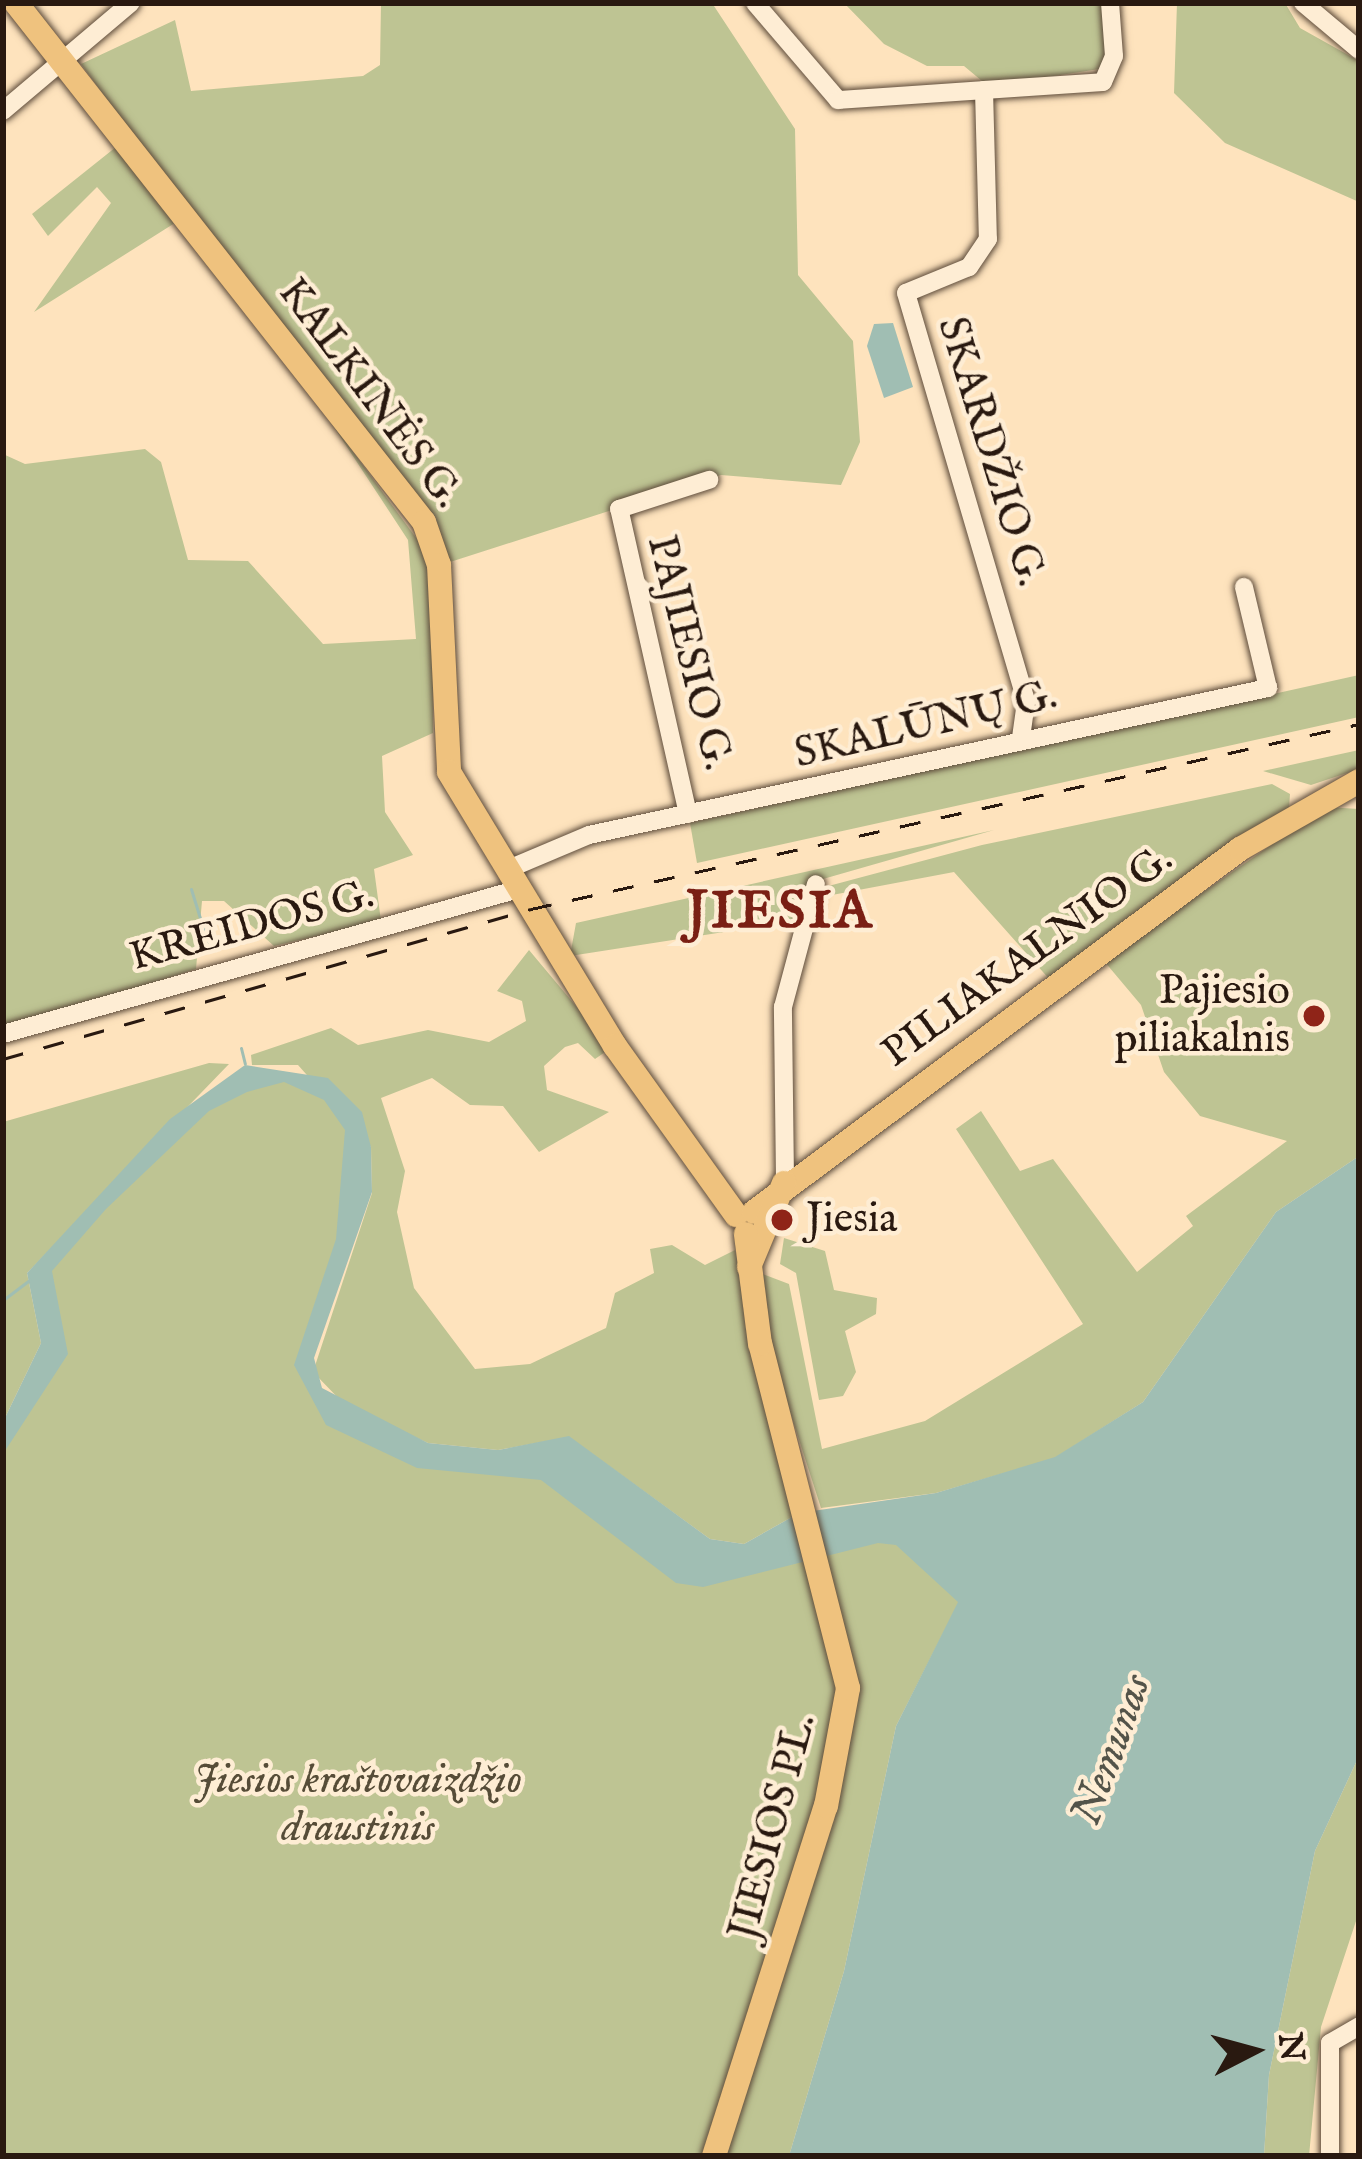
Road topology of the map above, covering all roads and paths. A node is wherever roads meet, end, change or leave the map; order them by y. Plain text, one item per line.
1 (16, 3) edge
2 (131, 3) edge
3 (755, 3) edge
4 (1110, 3) edge
5 (1303, 3) edge
6 (1359, 50) edge
7 (64, 64) junction
8 (984, 90) junction
9 (3, 111) edge
10 (709, 481) dead end
11 (1244, 587) dead end
12 (1021, 736) junction
13 (1359, 781) edge
14 (688, 814) junction
15 (513, 879) junction
16 (816, 884) dead end
17 (3, 1034) edge
18 (785, 1180) junction
19 (745, 1220) junction
20 (748, 1269) junction
21 (1358, 2025) edge
22 (714, 2156) edge
23 (1330, 2156) edge

1 - 7 main road, KALKINĖS G.
2 - 7 street
3 - 8 street
4 - 8 street
5 - 6 street
7 - 9 street
7 - 15 main road, KALKINĖS G.
8 - 12 street, SKARDŽIO G.
10 - 14 street, PAJIESIO G.
11 - 12 street, SKALŪNŲ G.
12 - 14 street, SKALŪNŲ G.
13 - 18 main road, PILIAKALNIO G.
14 - 15 street, SKALŪNŲ G.
15 - 17 street, KREIDOS G.
15 - 19 main road
16 - 18 street
18 - 19 main road, PILIAKALNIO G.
18 - 20 main road
19 - 20 main road, JIESIOS PL.
20 - 22 main road, JIESIOS PL.
21 - 23 street

